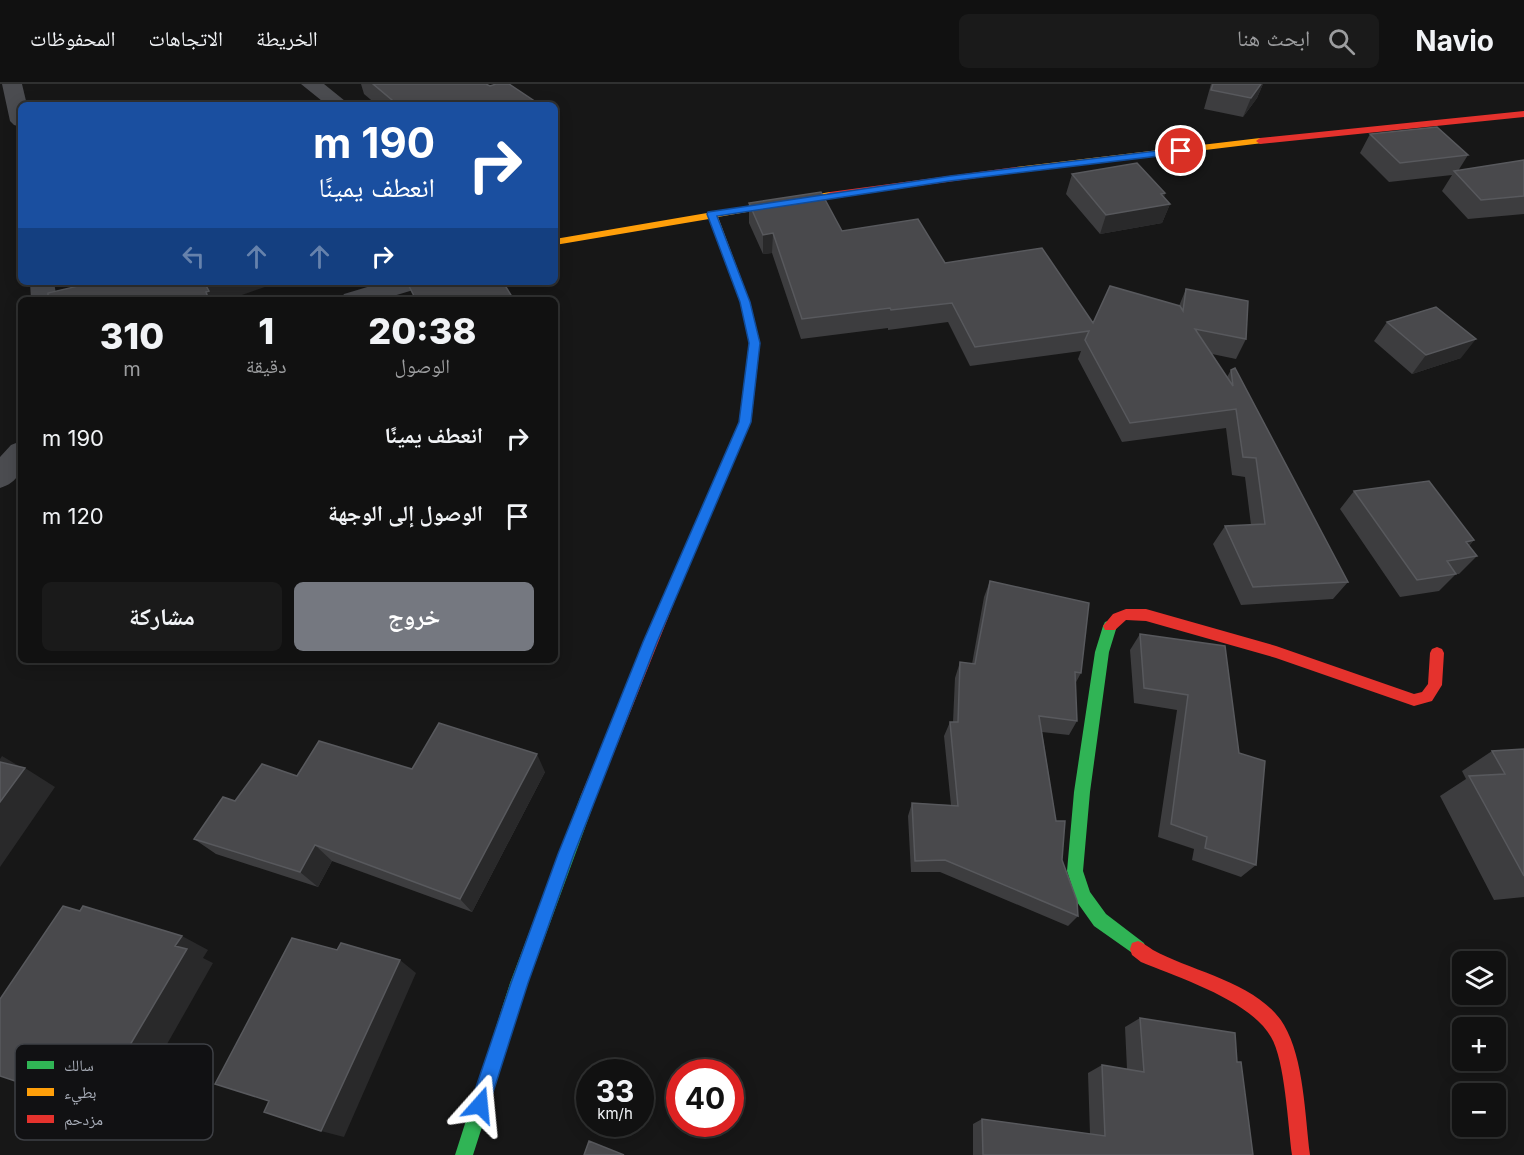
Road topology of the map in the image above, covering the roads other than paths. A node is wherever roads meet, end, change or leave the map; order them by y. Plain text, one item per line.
1 (12, 84) edge
2 (310, 84) edge
3 (336, 102) edge
4 (18, 109) edge
5 (1524, 114) edge
6 (712, 214) junction
7 (558, 241) edge
8 (401, 285) edge
9 (363, 297) edge
10 (18, 456) edge
11 (0, 477) edge
12 (1437, 653) dead end
13 (464, 1155) edge
14 (1301, 1155) edge

1 - 4 street
2 - 3 street
5 - 6 street
6 - 7 street
6 - 13 street
8 - 9 street
10 - 11 street
12 - 14 street

